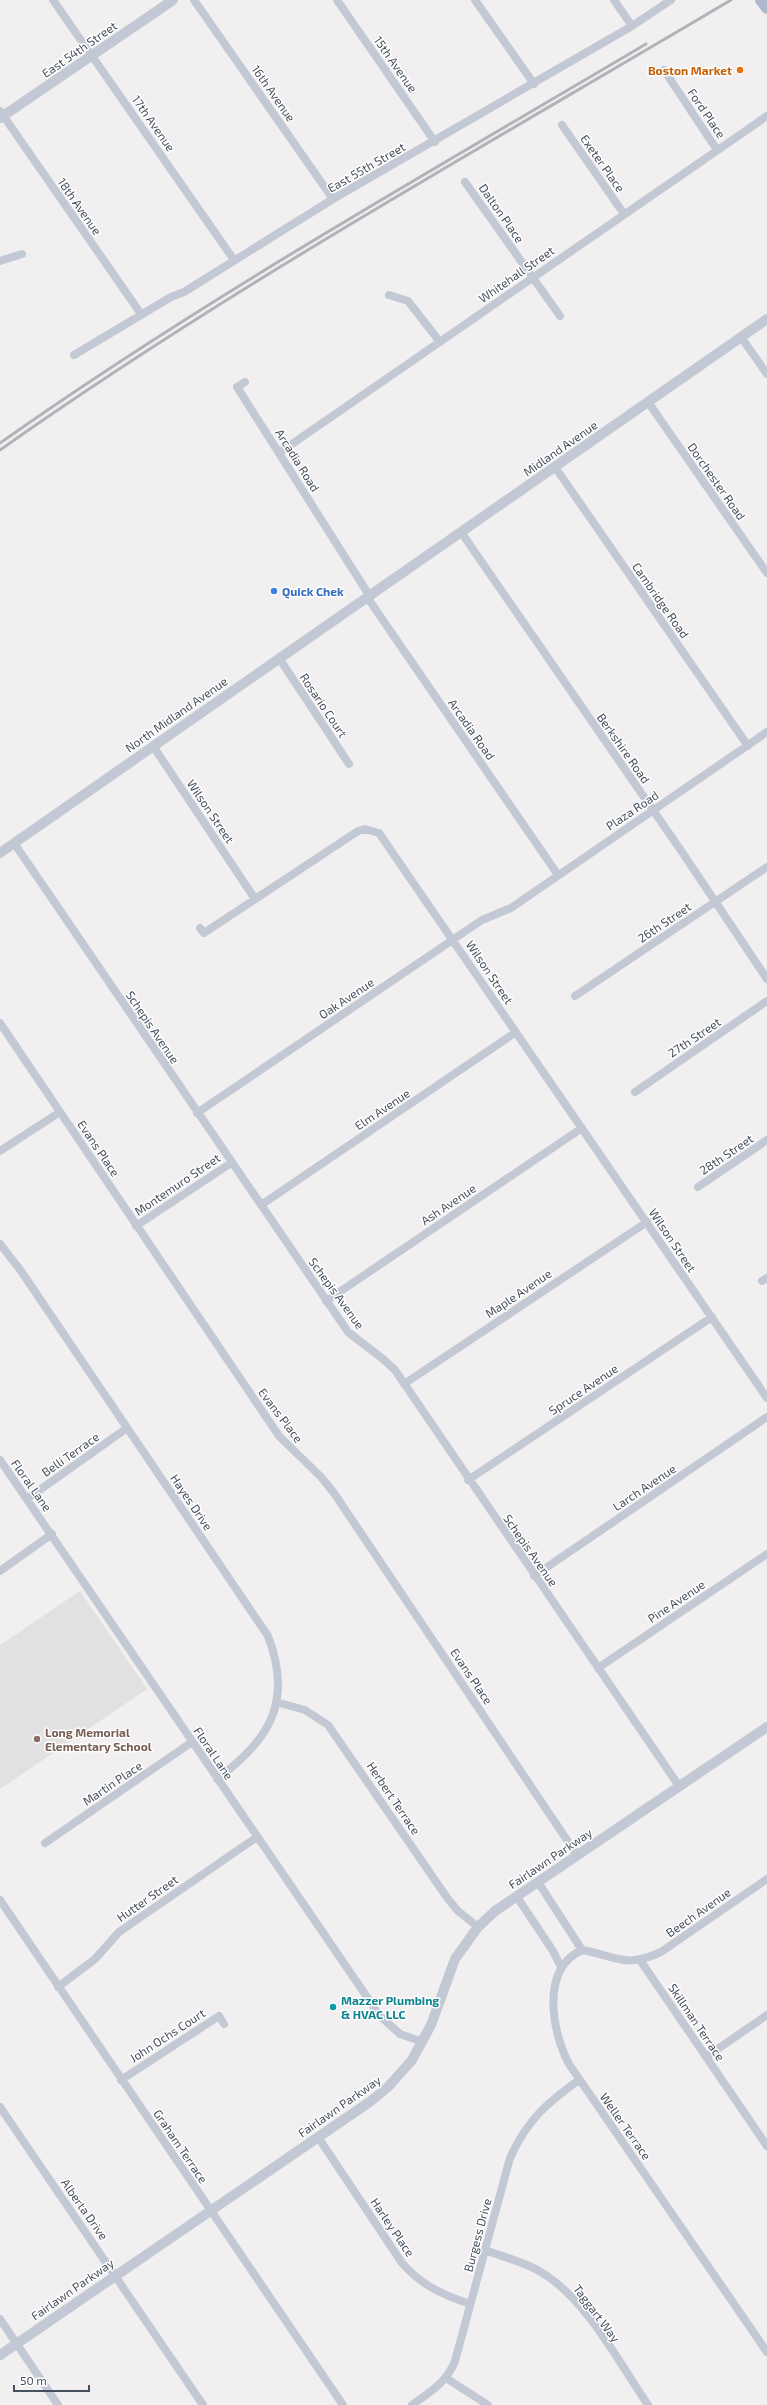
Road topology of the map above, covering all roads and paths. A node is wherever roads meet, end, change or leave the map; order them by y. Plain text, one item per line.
1 (53, 0) edge
2 (173, 0) edge
3 (194, 0) edge
4 (337, 0) edge
5 (475, 0) edge
6 (614, 0) edge
7 (671, 0) edge
8 (761, 0) edge
9 (767, 8) edge
10 (632, 26) junction
11 (92, 56) junction
12 (664, 70) dead end
13 (534, 84) junction
14 (1, 116) edge
15 (767, 116) edge
16 (562, 125) dead end
17 (435, 142) junction
18 (717, 150) junction
19 (465, 182) dead end
20 (333, 199) junction
21 (624, 214) junction
22 (22, 254) dead end
23 (234, 260) junction
24 (0, 261) edge
25 (532, 277) junction
26 (390, 295) dead end
27 (141, 314) junction
28 (560, 316) dead end
29 (767, 319) edge
30 (742, 337) junction
31 (440, 342) junction
32 (74, 355) dead end
33 (767, 374) edge
34 (245, 382) dead end
35 (648, 402) junction
36 (279, 453) junction
37 (555, 467) junction
38 (461, 532) junction
39 (767, 573) edge
40 (368, 596) junction
41 (279, 658) junction
42 (767, 732) edge
43 (153, 746) junction
44 (748, 746) junction
45 (349, 764) dead end
46 (652, 811) junction
47 (14, 843) junction
48 (0, 853) edge
49 (767, 867) edge
50 (558, 875) junction
51 (256, 899) junction
52 (716, 902) junction
53 (511, 908) joint
54 (200, 928) dead end
55 (454, 940) junction
56 (767, 979) edge
57 (575, 996) dead end
58 (767, 1001) edge
59 (0, 1023) edge
60 (516, 1032) junction
61 (634, 1092) dead end
62 (60, 1112) junction
63 (198, 1113) junction
64 (582, 1128) junction
65 (767, 1140) edge
66 (0, 1151) edge
67 (231, 1162) junction
68 (698, 1187) dead end
69 (261, 1205) junction
70 (646, 1222) junction
71 (136, 1226) junction
72 (0, 1244) edge
73 (326, 1301) junction
74 (712, 1317) junction
75 (404, 1384) junction
76 (767, 1398) edge
77 (767, 1417) edge
78 (127, 1428) junction
79 (0, 1460) edge
80 (468, 1480) junction
81 (27, 1499) junction
82 (52, 1534) junction
83 (767, 1554) edge
84 (0, 1571) edge
85 (534, 1576) junction
86 (598, 1668) junction
87 (276, 1702) junction
88 (767, 1727) edge
89 (192, 1742) junction
90 (217, 1779) junction
91 (679, 1786) junction
92 (257, 1837) junction
93 (45, 1843) dead end
94 (577, 1855) junction
95 (767, 1880) edge
96 (538, 1882) junction
97 (517, 1896) junction
98 (0, 1900) edge
99 (478, 1927) junction
100 (582, 1950) junction
101 (640, 1960) junction
102 (560, 1966) junction
103 (58, 1987) junction
104 (767, 2015) edge
105 (224, 2024) dead end
106 (423, 2042) junction
107 (706, 2057) junction
108 (121, 2080) junction
109 (580, 2080) junction
110 (0, 2107) edge
111 (318, 2137) junction
112 (767, 2146) edge
113 (210, 2210) junction
114 (485, 2250) junction
115 (116, 2275) junction
116 (470, 2304) junction
117 (0, 2319) edge
118 (16, 2343) junction
119 (767, 2352) edge
120 (0, 2355) edge
121 (446, 2378) junction
122 (58, 2405) edge
123 (203, 2405) edge
124 (343, 2405) edge
125 (412, 2405) edge
126 (488, 2405) edge
127 (648, 2405) edge

1 - 11 street, 17th Avenue
2 - 11 street, East 54th Street
3 - 20 street, 16th Avenue
4 - 17 street, 15th Avenue
5 - 13 street
6 - 10 street
7 - 10 street, East 55th Street
8 - 9 main road
10 - 13 street, East 55th Street
11 - 14 street, East 54th Street
11 - 23 street, 17th Avenue
12 - 18 street, Ford Place
13 - 17 street, East 55th Street
14 - 27 street, 18th Avenue
15 - 18 street, Whitehall Street
16 - 21 street, Exeter Place
17 - 20 street, East 55th Street
18 - 21 street, Whitehall Street
19 - 25 street, Dalton Place
20 - 23 street, East 55th Street
21 - 25 street, Whitehall Street
22 - 24 street
23 - 27 street, East 55th Street
25 - 28 street, Dalton Place
25 - 31 street, Whitehall Street
26 - 31 street
27 - 32 street, East 55th Street
29 - 30 street, Midland Avenue
30 - 33 street
30 - 35 street, Midland Avenue
31 - 36 street, Whitehall Street
34 - 36 street, Arcadia Road
35 - 37 street, Midland Avenue
35 - 39 street, Dorchester Road
36 - 40 street, Arcadia Road
37 - 38 street, Midland Avenue
37 - 44 street, Cambridge Road
38 - 40 street, Midland Avenue
38 - 46 street, Berkshire Road
40 - 41 street, North Midland Avenue
40 - 50 street, Arcadia Road
41 - 43 street, North Midland Avenue
41 - 45 street, Rosario Court
42 - 44 street, Plaza Road
43 - 47 street, North Midland Avenue
43 - 51 street, Wilson Street
44 - 46 street, Plaza Road
46 - 50 street, Plaza Road
46 - 52 street, Berkshire Road
47 - 48 street, North Midland Avenue
47 - 63 street, Schepis Avenue
49 - 52 street, 26th Street
50 - 53 street, Plaza Road
51 - 54 street
51 - 55 street, Wilson Street
52 - 56 street, Berkshire Road
52 - 57 street, 26th Street
53 - 55 street, Oak Avenue
55 - 60 street, Wilson Street
55 - 63 street, Oak Avenue
58 - 61 street, 27th Street
59 - 62 street, Evans Place
60 - 64 street, Wilson Street
60 - 69 street, Elm Avenue
62 - 66 street
62 - 71 street, Evans Place
63 - 67 street, Schepis Avenue
64 - 70 street, Wilson Street
64 - 73 street, Ash Avenue
65 - 68 street, 28th Street
67 - 69 street, Schepis Avenue
67 - 71 street, Montemuro Street
69 - 73 street, Schepis Avenue
70 - 74 street, Wilson Street
70 - 75 street, Maple Avenue
71 - 94 street, Evans Place
72 - 78 street, Hayes Drive
73 - 75 street, Schepis Avenue
74 - 76 street, Wilson Street
74 - 80 street, Spruce Avenue
75 - 80 street, Schepis Avenue
77 - 85 street, Larch Avenue
78 - 81 street, Belli Terrace
78 - 87 street, Hayes Drive
79 - 81 street, Floral Lane
80 - 85 street, Schepis Avenue
81 - 82 street, Floral Lane
82 - 84 street
82 - 89 street, Floral Lane
83 - 86 street, Pine Avenue
85 - 86 street, Schepis Avenue
86 - 91 street, Schepis Avenue
87 - 90 street, Hayes Drive
87 - 99 street, Herbert Terrace
88 - 91 street, Fairlawn Parkway
89 - 90 street, Floral Lane
89 - 93 street, Martin Place
90 - 92 street, Floral Lane
91 - 94 street, Fairlawn Parkway
92 - 103 street, Hutter Street
92 - 106 street, Floral Lane
94 - 96 street, Fairlawn Parkway
95 - 101 street, Beech Avenue
96 - 97 street, Fairlawn Parkway
96 - 100 street
97 - 99 street, Fairlawn Parkway
97 - 102 street
98 - 103 street, Graham Terrace
99 - 106 street, Fairlawn Parkway
100 - 101 street
100 - 102 street
101 - 107 street, Skillman Terrace
102 - 109 street, Weller Terrace
103 - 108 street, Graham Terrace
104 - 107 street
105 - 108 street, John Ochs Court
106 - 111 street, Fairlawn Parkway
107 - 112 street, Skillman Terrace
108 - 113 street, Graham Terrace
109 - 114 street, Burgess Drive
109 - 119 street, Weller Terrace
110 - 115 street, Alberta Drive
111 - 113 street, Fairlawn Parkway
111 - 116 street, Harley Place
113 - 115 street, Fairlawn Parkway
113 - 124 street, Graham Terrace
114 - 116 street, Burgess Drive
114 - 127 street, Taggart Way
115 - 118 street, Fairlawn Parkway
115 - 123 street, Alberta Drive
116 - 121 street, Burgess Drive
117 - 118 street
118 - 120 street, Fairlawn Parkway
118 - 122 street
121 - 125 street, Burgess Drive
121 - 126 street

